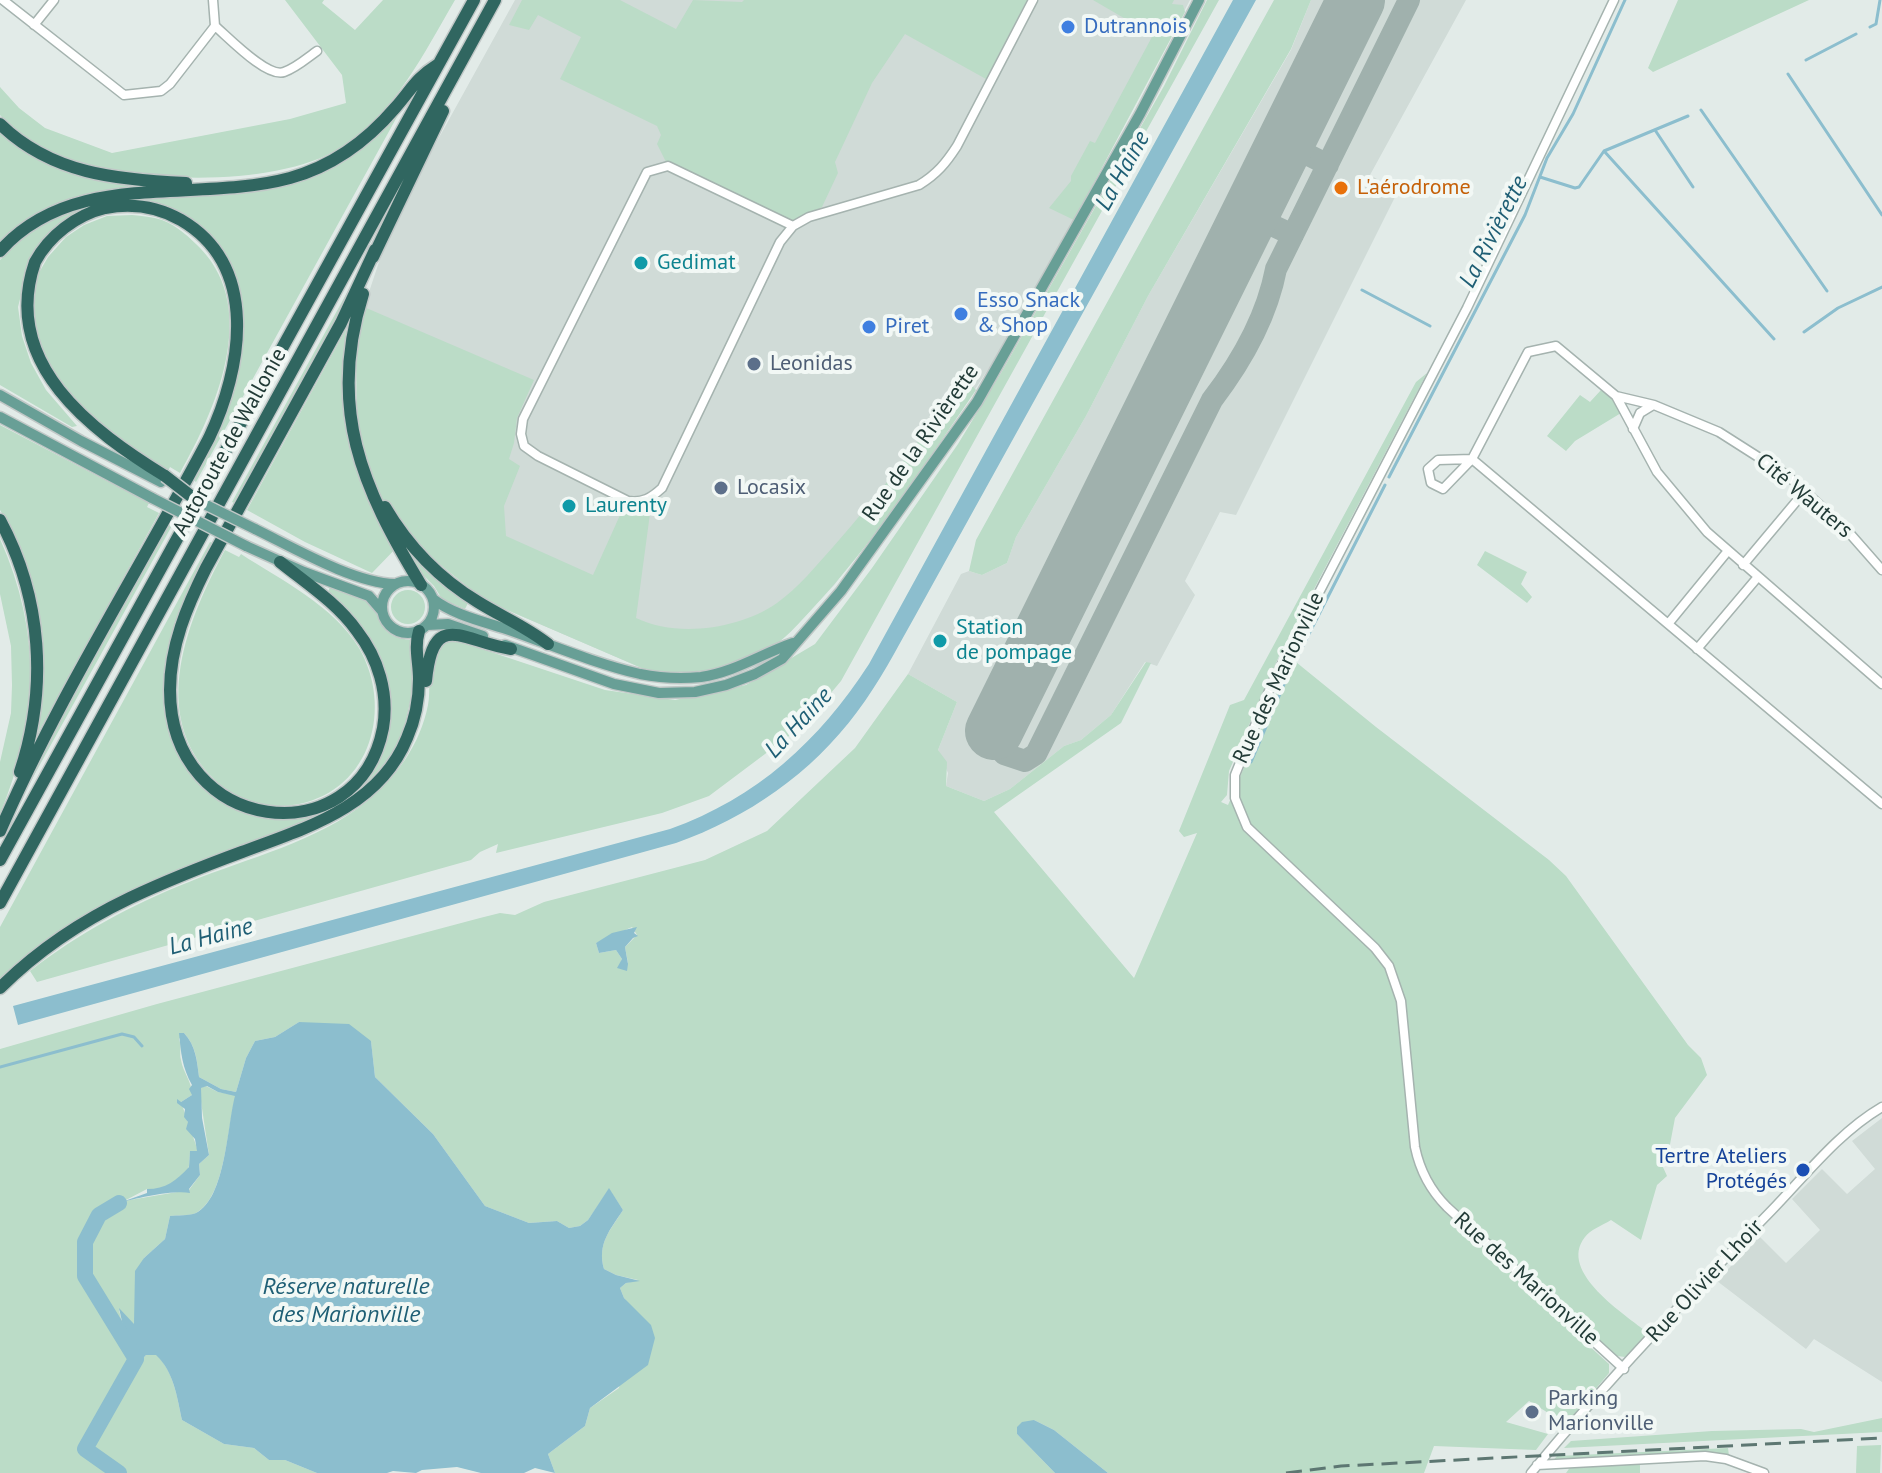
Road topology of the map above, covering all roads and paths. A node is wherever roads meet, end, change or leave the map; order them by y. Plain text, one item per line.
1 (3, 0) edge
2 (54, 0) edge
3 (213, 0) edge
4 (474, 0) edge
5 (495, 0) edge
6 (1033, 0) edge
7 (1199, 0) edge
8 (1614, 0) edge
9 (34, 25) junction
10 (215, 26) junction
11 (317, 51) dead end
12 (466, 52) junction
13 (438, 65) junction
14 (0, 124) edge
15 (229, 188) junction
16 (793, 226) junction
17 (375, 250) junction
18 (0, 251) edge
19 (0, 395) edge
20 (1616, 396) junction
21 (1654, 405) junction
22 (0, 417) edge
23 (1633, 429) junction
24 (1472, 459) junction
25 (362, 467) junction
26 (163, 479) junction
27 (1805, 491) junction
28 (196, 500) joint
29 (0, 520) edge
30 (1727, 552) junction
31 (280, 562) junction
32 (1743, 565) junction
33 (1882, 570) edge
34 (1757, 578) junction
35 (395, 584) junction
36 (421, 585) junction
37 (433, 599) junction
38 (382, 611) junction
39 (1668, 624) junction
40 (423, 628) junction
41 (794, 643) junction
42 (548, 644) junction
43 (511, 649) junction
44 (1697, 649) junction
45 (1882, 684) edge
46 (416, 708) junction
47 (13, 798) junction
48 (1882, 804) edge
49 (0, 831) edge
50 (0, 860) edge
51 (0, 903) edge
52 (0, 988) edge
53 (1882, 1107) edge
54 (1624, 1369) junction
55 (1534, 1469) edge
56 (1764, 1473) edge

1 - 9 street
2 - 9 street
3 - 10 street
4 - 13 highway, Autoroute de Wallonie
5 - 12 highway, Autoroute de Wallonie
6 - 16 street
7 - 41 main road, Rue de la Rivièrette
8 - 54 street, Rue des Marionville
9 - 10 street
10 - 11 street
12 - 17 highway
12 - 51 highway, Autoroute de Wallonie
13 - 15 highway
13 - 50 highway, Autoroute de Wallonie
14 - 15 highway
15 - 18 highway
16 - 16 street
17 - 25 highway
17 - 31 highway
19 - 26 main road
20 - 21 street, Cité Wauters
20 - 23 street
20 - 24 street, Cité Wauters
21 - 23 street
21 - 27 street, Cité Wauters
22 - 31 main road, bridge
23 - 30 street
24 - 24 street, Cité Wauters
24 - 39 street
25 - 36 highway
25 - 42 highway
26 - 28 highway, bridge
26 - 47 highway
27 - 32 street
27 - 33 street, Cité Wauters
28 - 35 main road, bridge
29 - 47 highway
30 - 32 street
30 - 39 street
31 - 38 main road
32 - 34 street
34 - 44 street
34 - 45 street
35 - 36 main road
35 - 38 main road
36 - 37 main road
37 - 40 main road
37 - 42 main road
38 - 40 main road
39 - 44 street
40 - 43 main road, Rue de la Rivièrette
40 - 46 highway
41 - 42 main road
41 - 43 main road, Rue de la Rivièrette
43 - 46 highway
44 - 48 street
46 - 52 highway
47 - 49 highway
53 - 54 street, Rue Olivier Lhoir
54 - 55 street, Rue Olivier Lhoir
55 - 56 street

